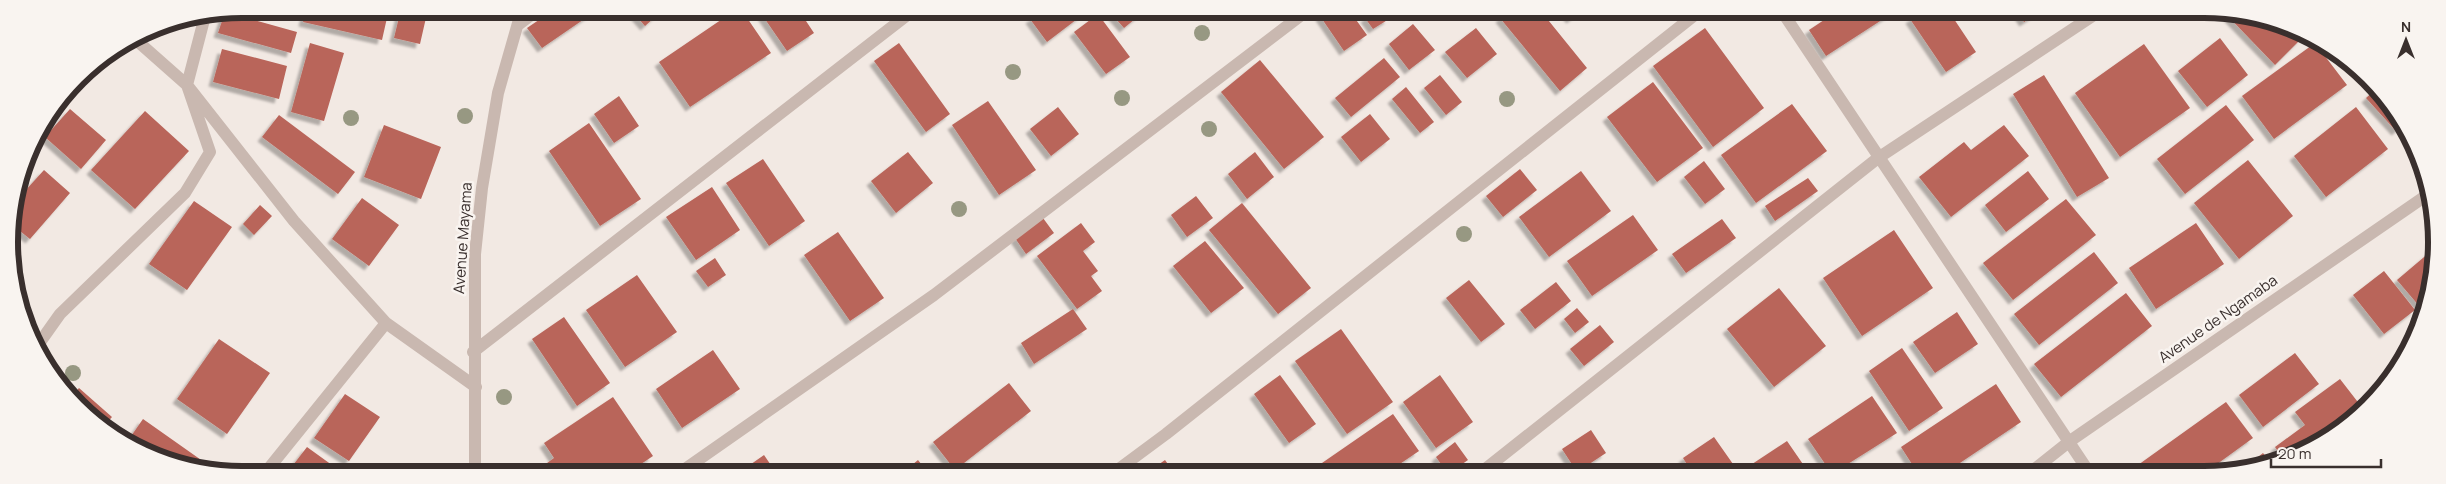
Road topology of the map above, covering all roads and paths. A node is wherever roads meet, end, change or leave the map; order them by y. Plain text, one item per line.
1 (520, 18) edge
2 (527, 18) edge
3 (903, 18) edge
4 (1298, 18) edge
5 (1691, 18) edge
6 (1786, 18) edge
7 (2089, 18) edge
8 (204, 21) edge
9 (518, 25) junction
10 (140, 43) edge
11 (187, 85) junction
12 (1878, 158) junction
13 (2424, 197) edge
14 (386, 323) junction
15 (41, 341) edge
16 (473, 352) junction
17 (476, 388) junction
18 (2070, 441) junction
19 (271, 466) edge
20 (475, 466) edge
21 (689, 466) edge
22 (1123, 466) edge
23 (1488, 466) edge
24 (2038, 466) edge
25 (2086, 466) edge

1 - 9 street, Avenue Mayama
2 - 9 street
3 - 16 street
4 - 21 street
5 - 22 street
6 - 12 street
7 - 12 street
8 - 11 street
9 - 16 street, Avenue Mayama
10 - 11 street
11 - 14 street
11 - 15 street
12 - 18 street
12 - 23 street
13 - 18 street, Avenue de Ngamaba
14 - 17 street
14 - 19 street
16 - 17 street, Avenue Mayama
17 - 20 street, Avenue Mayama
18 - 24 street, Avenue de Ngamaba
18 - 25 street

